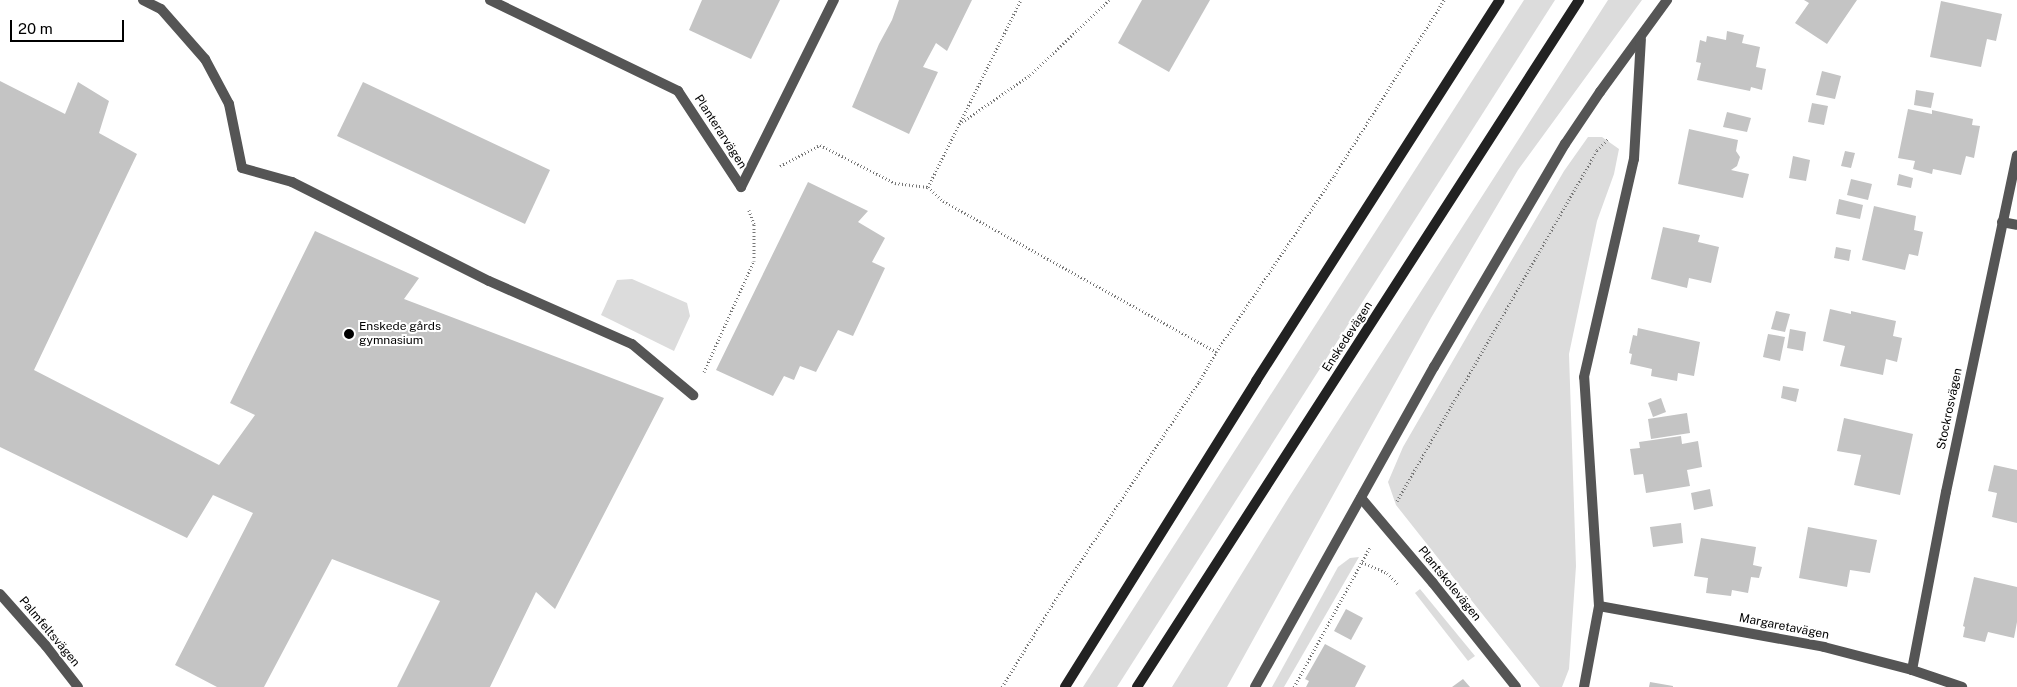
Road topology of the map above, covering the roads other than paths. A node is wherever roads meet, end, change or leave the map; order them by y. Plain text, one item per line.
1 (144, 0) edge
2 (490, 0) edge
3 (834, 0) edge
4 (1500, 0) edge
5 (1579, 0) edge
6 (1667, 0) edge
7 (1641, 38) junction
8 (2017, 155) edge
9 (2002, 222) junction
10 (2017, 226) edge
11 (693, 395) road end
12 (1361, 498) junction
13 (0, 594) edge
14 (1599, 606) junction
15 (1912, 670) junction
16 (78, 687) edge
17 (1065, 687) edge
18 (1137, 687) edge
19 (1255, 687) edge
20 (1516, 687) edge
21 (1584, 687) edge
22 (1962, 687) edge

1 - 11 street
2 - 3 street, Planterarvägen
4 - 17 main road
5 - 18 main road, Enskedevägen
6 - 7 street
7 - 12 street
7 - 14 street
8 - 9 street, Stockrosvägen
9 - 10 street
9 - 15 street, Stockrosvägen
12 - 19 street
12 - 20 street, Plantskolevägen
13 - 16 street, Palmfeltsvägen
14 - 15 street, Margaretavägen
14 - 21 street
15 - 22 street, Margaretavägen

